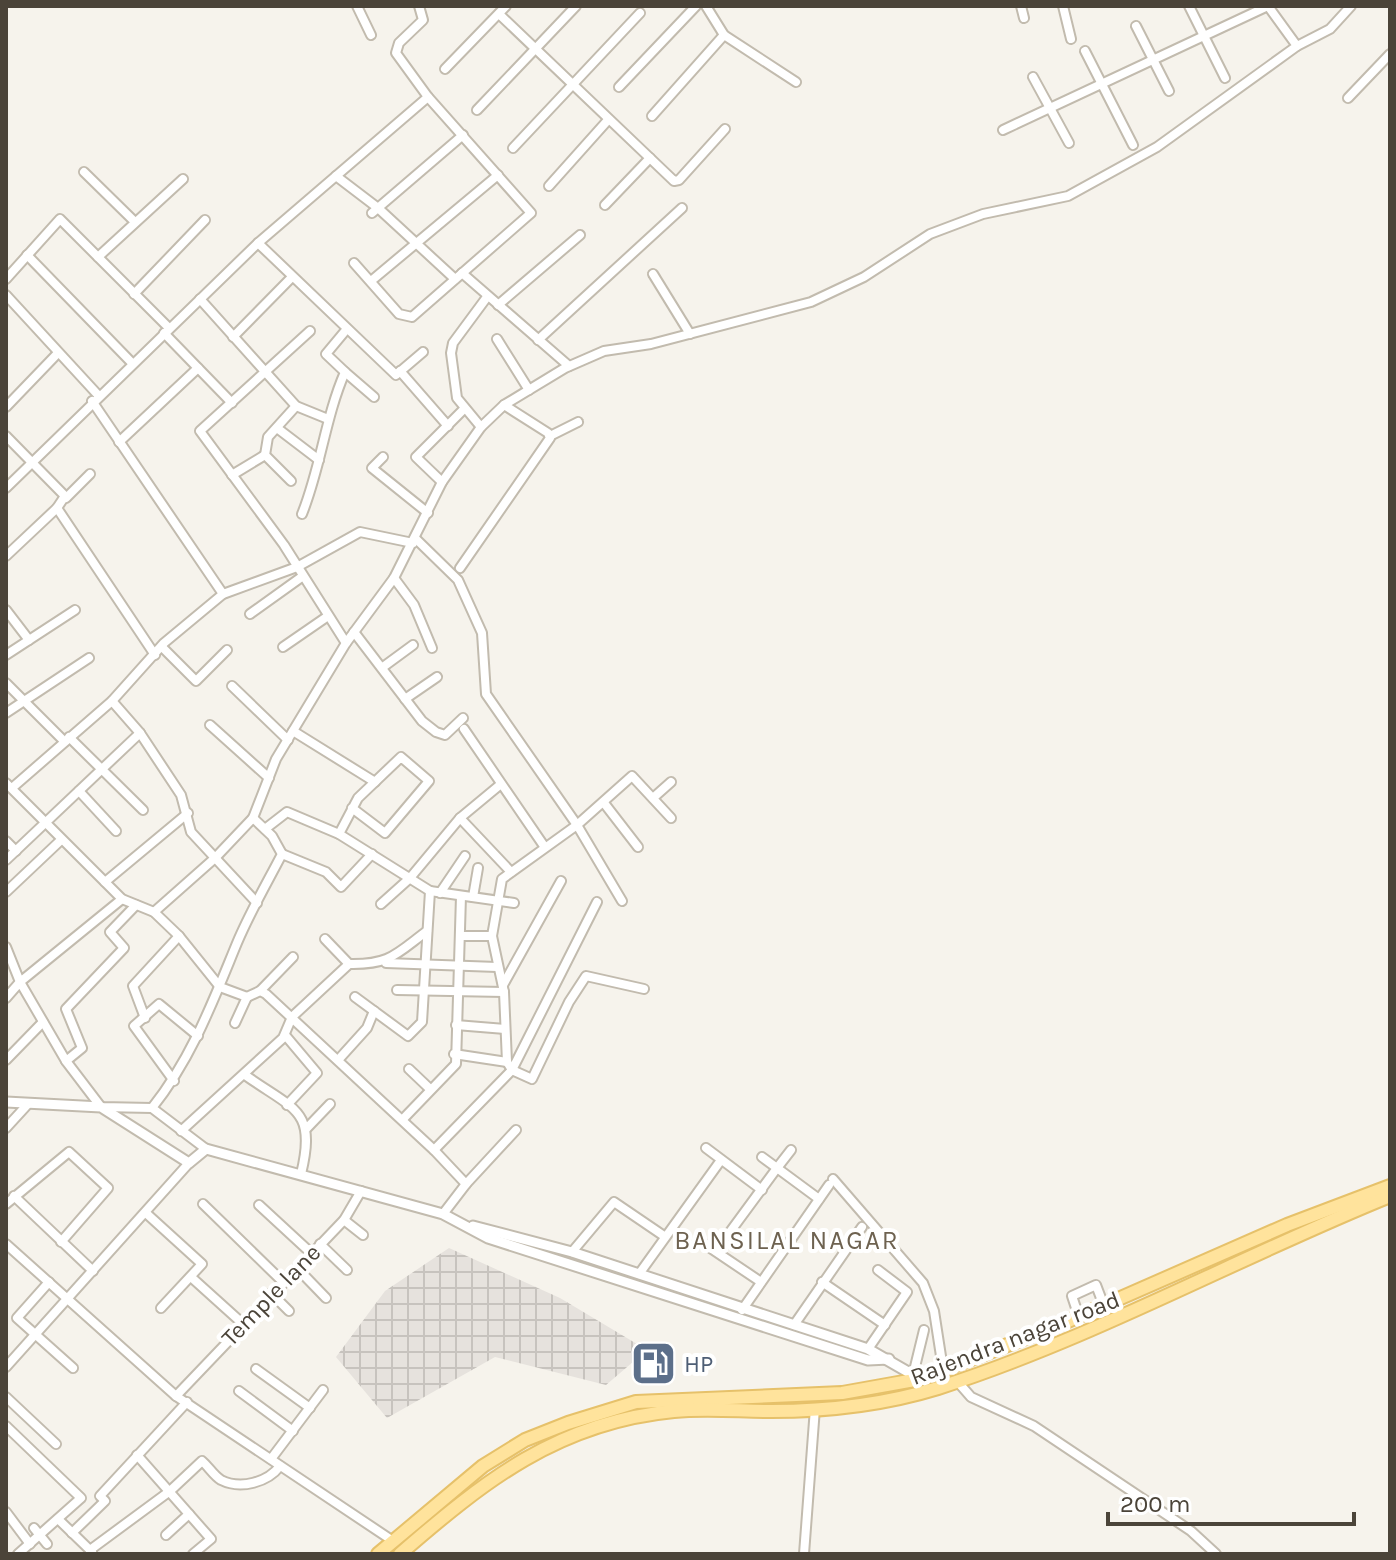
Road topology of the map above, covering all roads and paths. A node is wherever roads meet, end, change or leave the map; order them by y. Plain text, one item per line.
1 (357, 6) edge
2 (419, 6) edge
3 (506, 6) edge
4 (576, 6) edge
5 (696, 6) edge
6 (706, 6) edge
7 (1021, 6) edge
8 (1063, 6) edge
9 (1189, 6) edge
10 (1268, 6) edge
11 (1351, 6) edge
12 (640, 13) dead end
13 (499, 14) junction
14 (1024, 18) dead end
15 (1136, 26) dead end
16 (371, 35) dead end
17 (724, 35) junction
18 (1204, 36) junction
19 (1071, 39) dead end
20 (1297, 46) junction
21 (536, 48) junction
22 (1085, 51) dead end
23 (1390, 54) edge
24 (1153, 60) junction
25 (445, 69) dead end
26 (1033, 77) dead end
27 (1225, 78) dead end
28 (796, 82) dead end
29 (572, 83) junction
30 (1102, 84) junction
31 (619, 87) dead end
32 (1169, 91) dead end
33 (428, 97) junction
34 (1348, 98) dead end
35 (1050, 108) junction
36 (477, 110) dead end
37 (652, 116) dead end
38 (608, 120) junction
39 (725, 129) dead end
40 (1003, 130) dead end
41 (463, 135) junction
42 (1069, 143) dead end
43 (1133, 145) dead end
44 (513, 148) dead end
45 (650, 158) junction
46 (84, 172) dead end
47 (498, 175) junction
48 (336, 176) junction
49 (183, 179) dead end
50 (549, 186) dead end
51 (605, 205) dead end
52 (682, 208) dead end
53 (375, 210) junction
54 (205, 220) dead end
55 (135, 222) junction
56 (580, 235) dead end
57 (258, 243) junction
58 (417, 243) junction
59 (27, 255) junction
60 (98, 257) junction
61 (354, 263) dead end
62 (653, 274) dead end
63 (459, 276) junction
64 (292, 277) junction
65 (6, 279) edge
66 (371, 281) junction
67 (134, 294) junction
68 (6, 295) edge
69 (487, 297) junction
70 (200, 299) junction
71 (498, 305) junction
72 (166, 330) junction
73 (346, 330) junction
74 (310, 331) dead end
75 (690, 334) junction
76 (233, 337) junction
77 (497, 339) dead end
78 (538, 340) junction
79 (423, 352) dead end
80 (57, 354) junction
81 (132, 363) junction
82 (569, 366) junction
83 (198, 368) junction
84 (400, 371) junction
85 (345, 372) junction
86 (266, 374) junction
87 (529, 390) junction
88 (374, 397) dead end
89 (95, 398) junction
90 (232, 403) junction
91 (504, 405) junction
92 (296, 406) junction
93 (6, 407) edge
94 (464, 409) junction
95 (328, 419) junction
96 (578, 422) dead end
97 (448, 426) junction
98 (481, 427) junction
99 (277, 428) junction
100 (6, 436) edge
101 (550, 436) junction
102 (119, 442) junction
103 (265, 455) junction
104 (383, 457) dead end
105 (319, 460) junction
106 (33, 463) junction
107 (90, 474) dead end
108 (232, 475) junction
109 (291, 481) dead end
110 (442, 482) junction
111 (6, 488) edge
112 (66, 498) junction
113 (57, 508) junction
114 (428, 513) junction
115 (302, 514) dead end
116 (414, 541) junction
117 (6, 556) edge
118 (297, 567) junction
119 (460, 568) dead end
120 (303, 576) junction
121 (394, 578) junction
122 (223, 594) junction
123 (6, 610) edge
124 (75, 610) dead end
125 (250, 614) dead end
126 (328, 616) junction
127 (354, 632) junction
128 (29, 640) junction
129 (346, 643) junction
130 (413, 645) dead end
131 (162, 647) junction
132 (283, 647) dead end
133 (432, 648) dead end
134 (227, 650) dead end
135 (6, 655) edge
136 (155, 655) junction
137 (89, 658) dead end
138 (383, 667) junction
139 (437, 677) dead end
140 (6, 683) edge
141 (232, 686) dead end
142 (405, 699) junction
143 (23, 701) junction
144 (112, 701) junction
145 (6, 713) edge
146 (463, 718) dead end
147 (210, 725) dead end
148 (464, 729) dead end
149 (140, 733) junction
150 (291, 736) junction
151 (67, 739) junction
152 (102, 769) junction
153 (269, 778) junction
154 (375, 782) junction
155 (671, 782) dead end
156 (501, 784) junction
157 (9, 786) edge
158 (79, 791) junction
159 (653, 798) junction
160 (604, 803) junction
161 (352, 808) junction
162 (143, 810) dead end
163 (188, 813) junction
164 (253, 818) junction
165 (460, 818) junction
166 (671, 818) dead end
167 (46, 823) junction
168 (577, 825) junction
169 (265, 829) junction
170 (116, 831) dead end
171 (339, 834) junction
172 (61, 840) junction
173 (6, 841) edge
174 (544, 846) junction
175 (638, 847) dead end
176 (16, 851) junction
177 (282, 854) junction
178 (372, 854) junction
179 (465, 856) dead end
180 (215, 858) junction
181 (6, 860) edge
182 (478, 868) dead end
183 (511, 872) junction
184 (410, 878) junction
185 (561, 881) dead end
186 (105, 882) junction
187 (6, 892) edge
188 (435, 892) junction
189 (461, 896) junction
190 (473, 897) junction
191 (122, 899) junction
192 (498, 899) junction
193 (622, 901) dead end
194 (597, 902) dead end
195 (257, 903) junction
196 (514, 903) dead end
197 (381, 904) dead end
198 (136, 905) junction
199 (154, 912) junction
200 (427, 931) junction
201 (179, 936) junction
202 (460, 936) junction
203 (492, 936) junction
204 (325, 939) dead end
205 (6, 947) edge
206 (293, 957) dead end
207 (385, 963) junction
208 (426, 963) junction
209 (349, 964) junction
210 (459, 964) junction
211 (497, 967) junction
212 (20, 982) junction
213 (220, 987) junction
214 (503, 989) junction
215 (644, 989) dead end
216 (397, 990) dead end
217 (260, 991) junction
218 (425, 991) junction
219 (458, 993) junction
220 (247, 997) junction
221 (355, 997) dead end
222 (6, 998) edge
223 (374, 1011) junction
224 (292, 1017) junction
225 (145, 1018) junction
226 (43, 1022) junction
227 (235, 1023) dead end
228 (456, 1025) junction
229 (505, 1029) junction
230 (285, 1035) junction
231 (198, 1036) junction
232 (454, 1054) junction
233 (339, 1059) junction
234 (6, 1060) edge
235 (66, 1061) junction
236 (510, 1066) junction
237 (409, 1069) dead end
238 (245, 1075) junction
239 (174, 1081) junction
240 (430, 1089) junction
241 (6, 1102) edge
242 (28, 1104) junction
243 (330, 1104) dead end
244 (287, 1105) junction
245 (101, 1107) junction
246 (152, 1108) junction
247 (403, 1119) junction
248 (6, 1128) edge
249 (306, 1129) junction
250 (516, 1130) dead end
251 (181, 1131) junction
252 (706, 1148) dead end
253 (206, 1149) junction
254 (434, 1150) junction
255 (791, 1150) dead end
256 (762, 1157) dead end
257 (721, 1160) junction
258 (189, 1163) junction
259 (777, 1168) junction
260 (301, 1174) junction
261 (466, 1184) junction
262 (1390, 1186) edge
263 (762, 1190) junction
264 (361, 1191) junction
265 (14, 1196) junction
266 (1390, 1196) edge
267 (819, 1199) junction
268 (6, 1204) edge
269 (203, 1204) dead end
270 (259, 1205) dead end
271 (147, 1214) junction
272 (443, 1214) junction
273 (344, 1220) junction
274 (469, 1226) junction
275 (862, 1227) dead end
276 (363, 1235) dead end
277 (664, 1236) junction
278 (61, 1242) junction
279 (703, 1243) dead end
280 (6, 1244) edge
281 (320, 1244) junction
282 (716, 1251) junction
283 (572, 1252) junction
284 (311, 1253) junction
285 (297, 1268) junction
286 (347, 1270) dead end
287 (878, 1270) dead end
288 (93, 1271) junction
289 (639, 1274) junction
290 (191, 1277) junction
291 (49, 1282) junction
292 (283, 1282) junction
293 (761, 1282) junction
294 (822, 1282) junction
295 (271, 1293) junction
296 (326, 1298) dead end
297 (69, 1299) junction
298 (1104, 1306) junction
299 (161, 1308) dead end
300 (742, 1310) junction
301 (289, 1311) dead end
302 (1079, 1317) junction
303 (242, 1323) junction
304 (794, 1325) junction
305 (885, 1325) junction
306 (924, 1330) dead end
307 (35, 1335) junction
308 (868, 1349) junction
309 (889, 1359) junction
310 (8, 1360) edge
311 (73, 1368) dead end
312 (256, 1369) dead end
313 (943, 1369) junction
314 (917, 1377) junction
315 (957, 1381) junction
316 (935, 1389) junction
317 (323, 1390) dead end
318 (239, 1391) dead end
319 (176, 1396) junction
320 (6, 1397) edge
321 (187, 1402) junction
322 (310, 1408) junction
323 (815, 1408) junction
324 (6, 1426) edge
325 (293, 1431) junction
326 (56, 1444) dead end
327 (137, 1455) junction
328 (271, 1459) junction
329 (280, 1466) junction
330 (170, 1491) junction
331 (6, 1512) edge
332 (189, 1514) junction
333 (58, 1519) junction
334 (37, 1532) junction
335 (72, 1533) junction
336 (166, 1535) dead end
337 (393, 1541) junction
338 (30, 1544) junction
339 (47, 1544) dead end
340 (92, 1552) edge
341 (18, 1554) edge
342 (193, 1554) edge
343 (378, 1554) edge
344 (400, 1554) edge
345 (804, 1554) edge
346 (1216, 1554) edge

1 - 16 street
2 - 33 street
3 - 13 street
4 - 21 street
5 - 31 street
6 - 17 street
7 - 14 street
8 - 19 street
9 - 18 street
10 - 18 street
10 - 20 street
11 - 20 street
12 - 29 street
13 - 21 street
13 - 25 street
15 - 24 street
17 - 28 street
17 - 37 street
18 - 24 street
18 - 27 street
20 - 75 street
21 - 29 street
21 - 36 street
22 - 30 street
23 - 34 street
24 - 30 street
24 - 32 street
26 - 35 street
29 - 38 street
29 - 44 street
30 - 35 street
30 - 43 street
33 - 41 street
33 - 48 street
35 - 40 street
35 - 42 street
38 - 45 street
38 - 50 street
39 - 45 street
41 - 47 street
41 - 53 street
45 - 51 street
46 - 55 street
47 - 58 street
47 - 63 street
48 - 53 street
48 - 57 street
49 - 55 street
52 - 78 street
53 - 58 street
54 - 67 street
55 - 60 street
56 - 71 street
57 - 64 street
57 - 70 street
58 - 63 street
58 - 66 street
59 - 60 street
59 - 65 street
59 - 81 street
60 - 67 street
61 - 66 street
62 - 75 street
63 - 66 street
63 - 69 street
64 - 73 street
64 - 76 street
67 - 72 street
68 - 80 street
69 - 71 street
69 - 94 street
70 - 72 street
70 - 76 street
71 - 78 street
72 - 81 street
72 - 83 street
73 - 84 street
73 - 85 street
74 - 86 street
75 - 82 street
76 - 86 street
77 - 87 street
78 - 82 street
79 - 84 street
80 - 89 street
80 - 93 street
81 - 89 street
82 - 87 street
83 - 90 street
83 - 102 street
84 - 97 street
85 - 88 street
85 - 95 street
86 - 90 street
86 - 92 street
87 - 91 street
89 - 102 street
89 - 106 street
90 - 108 street
91 - 98 street
91 - 101 street
92 - 95 street
92 - 99 street
94 - 97 street
94 - 98 street
95 - 105 street
96 - 101 street
97 - 110 street
98 - 110 street
99 - 103 street
99 - 105 street
100 - 106 street
101 - 119 street
102 - 122 street
103 - 108 street
103 - 109 street
104 - 114 street
105 - 115 street
106 - 111 street
106 - 112 street
107 - 112 street
108 - 118 street
110 - 114 street
112 - 113 street
113 - 117 street
113 - 136 street
114 - 116 street
116 - 118 street
116 - 121 street
116 - 168 street
118 - 120 street
118 - 122 street
120 - 125 street
120 - 126 street
121 - 127 street
121 - 133 street
122 - 131 street
123 - 128 street
124 - 128 street
126 - 129 street
126 - 132 street
127 - 129 street
127 - 138 street
128 - 135 street
129 - 150 street
130 - 138 street
131 - 134 street
131 - 136 street
136 - 144 street
137 - 143 street
138 - 142 street
139 - 142 street
140 - 143 street
141 - 150 street
142 - 146 street
143 - 145 street
143 - 151 street
144 - 149 street
144 - 151 street
147 - 153 street
148 - 156 street
149 - 152 street
149 - 163 street
150 - 153 street
150 - 154 street
151 - 152 street
151 - 157 street
152 - 158 street
152 - 162 street
153 - 164 street
154 - 161 street
154 - 161 street
155 - 159 street
156 - 165 street
156 - 174 street
157 - 167 street
158 - 167 street
158 - 170 street
159 - 160 street
159 - 166 street
160 - 168 street
160 - 175 street
161 - 171 street
163 - 180 street
163 - 186 street
164 - 169 street
164 - 180 street
165 - 183 street
165 - 184 street
167 - 172 street
167 - 176 street
168 - 174 street
168 - 193 street
169 - 171 street
169 - 177 street
171 - 178 street
172 - 186 street
172 - 187 street
173 - 176 street
174 - 183 street
176 - 181 street
177 - 178 street
177 - 195 street
178 - 184 street
179 - 188 street
180 - 195 street
180 - 199 street
182 - 190 street
183 - 192 street
184 - 188 street
184 - 197 street
185 - 214 street
186 - 191 street
188 - 189 street
188 - 200 street
189 - 190 street
189 - 202 street
190 - 192 street
191 - 198 street
191 - 212 street
192 - 196 street
192 - 203 street
194 - 236 street
195 - 213 street
198 - 199 street
198 - 235 street
199 - 201 street
200 - 207 street
200 - 208 street
201 - 213 street
201 - 225 street
202 - 203 street
202 - 210 street
203 - 211 street
204 - 209 street
205 - 212 street
206 - 217 street
207 - 208 street
207 - 209 street
208 - 210 street
208 - 218 street
209 - 224 street
210 - 211 street
210 - 219 street
211 - 214 street
212 - 222 street
212 - 226 street
213 - 220 street
213 - 231 street
214 - 219 street
214 - 229 street
215 - 236 street
216 - 218 street
217 - 220 street
217 - 224 street
218 - 219 street
218 - 223 street
219 - 228 street
220 - 227 street
221 - 223 street
223 - 233 street
224 - 230 street
224 - 233 street
225 - 231 street
225 - 239 street
226 - 234 street
226 - 235 street
228 - 229 street
228 - 232 street
229 - 236 street
230 - 238 street
230 - 244 street
231 - 239 street
232 - 236 street
232 - 240 street
233 - 247 street
235 - 245 street
236 - 254 street
237 - 240 street
238 - 244 street
238 - 251 street
239 - 246 street
240 - 247 street
241 - 242 street
242 - 245 street
242 - 248 street
243 - 249 street
244 - 249 street
245 - 246 street
245 - 258 street
246 - 251 street
247 - 254 street
249 - 260 street
250 - 261 street
251 - 253 street
252 - 257 street
253 - 258 street
253 - 260 street
254 - 261 street
255 - 259 street
256 - 259 street
257 - 263 street
257 - 277 street
258 - 271 street
259 - 263 street
259 - 267 street
260 - 264 street
261 - 272 street
262 - 298 main road, Rajendra nagar road
263 - 282 street
264 - 272 street
264 - 273 street, Temple lane
265 - 268 street
265 - 278 street
265 - 278 street
266 - 315 main road, Rajendra nagar road
267 - 293 street
267 - 313 street
269 - 292 street
270 - 284 street
271 - 288 street
271 - 290 street
272 - 274 street
273 - 276 street
273 - 281 street, Temple lane
274 - 283 street
274 - 309 street
275 - 294 street
277 - 283 street
277 - 289 street
278 - 288 street
279 - 282 street
280 - 291 street
281 - 284 street, Temple lane
281 - 286 street
282 - 293 street
283 - 289 street
284 - 285 street, Temple lane
285 - 292 street, Temple lane
285 - 296 street
287 - 305 street
288 - 297 street
289 - 300 street
290 - 299 street
290 - 303 street
291 - 297 street
291 - 307 street
292 - 295 street, Temple lane
293 - 300 street
294 - 304 street
294 - 305 street
295 - 301 street
295 - 303 street, Temple lane
297 - 307 street
297 - 319 street
298 - 302 main road, Rajendra nagar road
298 - 302 street
300 - 304 street
302 - 313 main road, Rajendra nagar road
303 - 319 street, Temple lane
304 - 308 street
305 - 308 street
306 - 314 street
307 - 310 street
307 - 311 street
308 - 309 street
309 - 314 street
312 - 322 street
313 - 314 main road, Rajendra nagar road
314 - 316 street
314 - 337 main road, Rajendra nagar road
315 - 316 main road, Rajendra nagar road
315 - 346 street
316 - 323 main road, Rajendra nagar road
317 - 322 street
318 - 325 street
319 - 321 street
320 - 326 street
321 - 327 street
321 - 328 street
322 - 325 street
323 - 344 main road, Rajendra nagar road
323 - 345 street
324 - 333 street
325 - 328 street
327 - 330 street
327 - 335 street
328 - 329 street
329 - 330 street
329 - 337 street
330 - 332 street
330 - 340 street
331 - 338 street
332 - 336 street
332 - 342 street
333 - 334 street
333 - 335 street
334 - 338 street
334 - 339 street
335 - 340 street
337 - 343 main road, Rajendra nagar road
338 - 341 street

